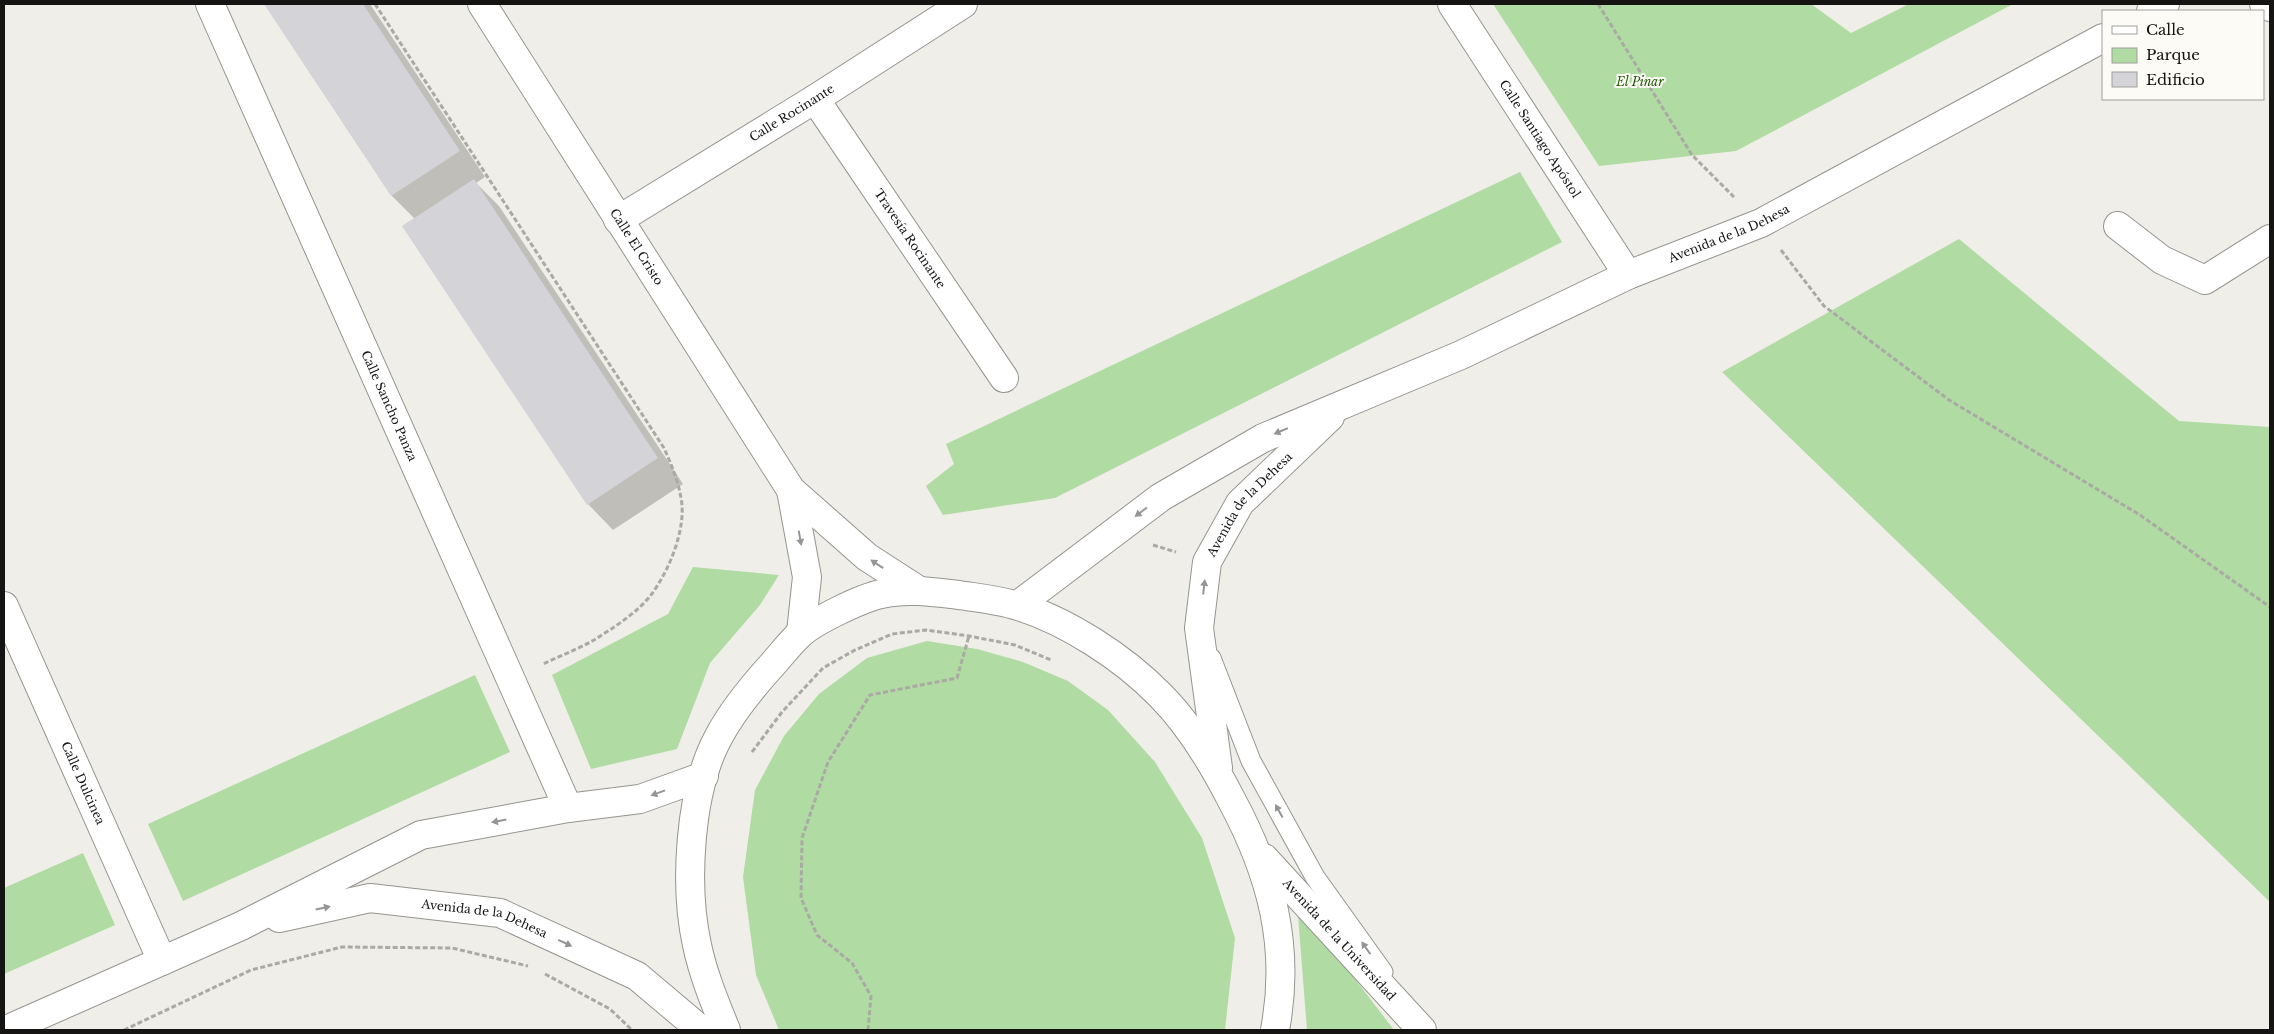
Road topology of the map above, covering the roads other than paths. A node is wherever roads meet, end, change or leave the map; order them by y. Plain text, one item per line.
1 (210, 4) edge
2 (482, 4) edge
3 (963, 4) edge
4 (1452, 4) edge
5 (2165, 4) edge
6 (2264, 4) edge
7 (2270, 7) edge
8 (2153, 10) edge
9 (2102, 39) edge
10 (815, 99) junction
11 (618, 220) junction
12 (2118, 226) dead end
13 (2270, 240) edge
14 (1628, 275) junction
15 (1004, 378) dead end
16 (1342, 405) junction
17 (791, 490) junction
18 (918, 590) junction
19 (4, 606) edge
20 (1018, 606) junction
21 (1199, 628) junction
22 (801, 632) junction
23 (1219, 774) junction
24 (704, 776) junction
25 (568, 808) junction
26 (1257, 850) junction
27 (241, 926) junction
28 (162, 961) junction
29 (6, 1030) edge
30 (701, 1030) edge
31 (726, 1030) edge
32 (1275, 1030) edge
33 (1423, 1030) edge

1 - 25 street, Calle Sancho Panza
2 - 11 street, Calle El Cristo
3 - 10 street, Calle Rocinante
4 - 14 street, Calle Santiago Apóstol
5 - 8 street
6 - 7 street
9 - 14 street, Avenida de la Dehesa
10 - 11 street, Calle Rocinante
10 - 15 street, Travesía Rocinante
11 - 17 street, Calle El Cristo
12 - 13 street
14 - 16 street, Avenida de la Dehesa
16 -> 20 street, Avenida de la Dehesa
21 -> 16 street, Avenida de la Dehesa
18 -> 17 street, Calle El Cristo
17 -> 22 street, Calle El Cristo
18 - 20 street
18 - 22 street
19 - 28 street, Calle Dulcinea
20 - 23 street
21 - 23 street, Avenida de la Dehesa
33 -> 21 lane
22 - 24 street
23 - 26 street
24 -> 25 street, Avenida de la Dehesa
24 - 31 street
25 -> 27 street, Avenida de la Dehesa
26 - 32 street
26 - 33 street, Avenida de la Universidad
27 - 28 street, Avenida de la Dehesa
27 -> 30 street, Avenida de la Dehesa
28 - 29 street, Avenida de la Dehesa

